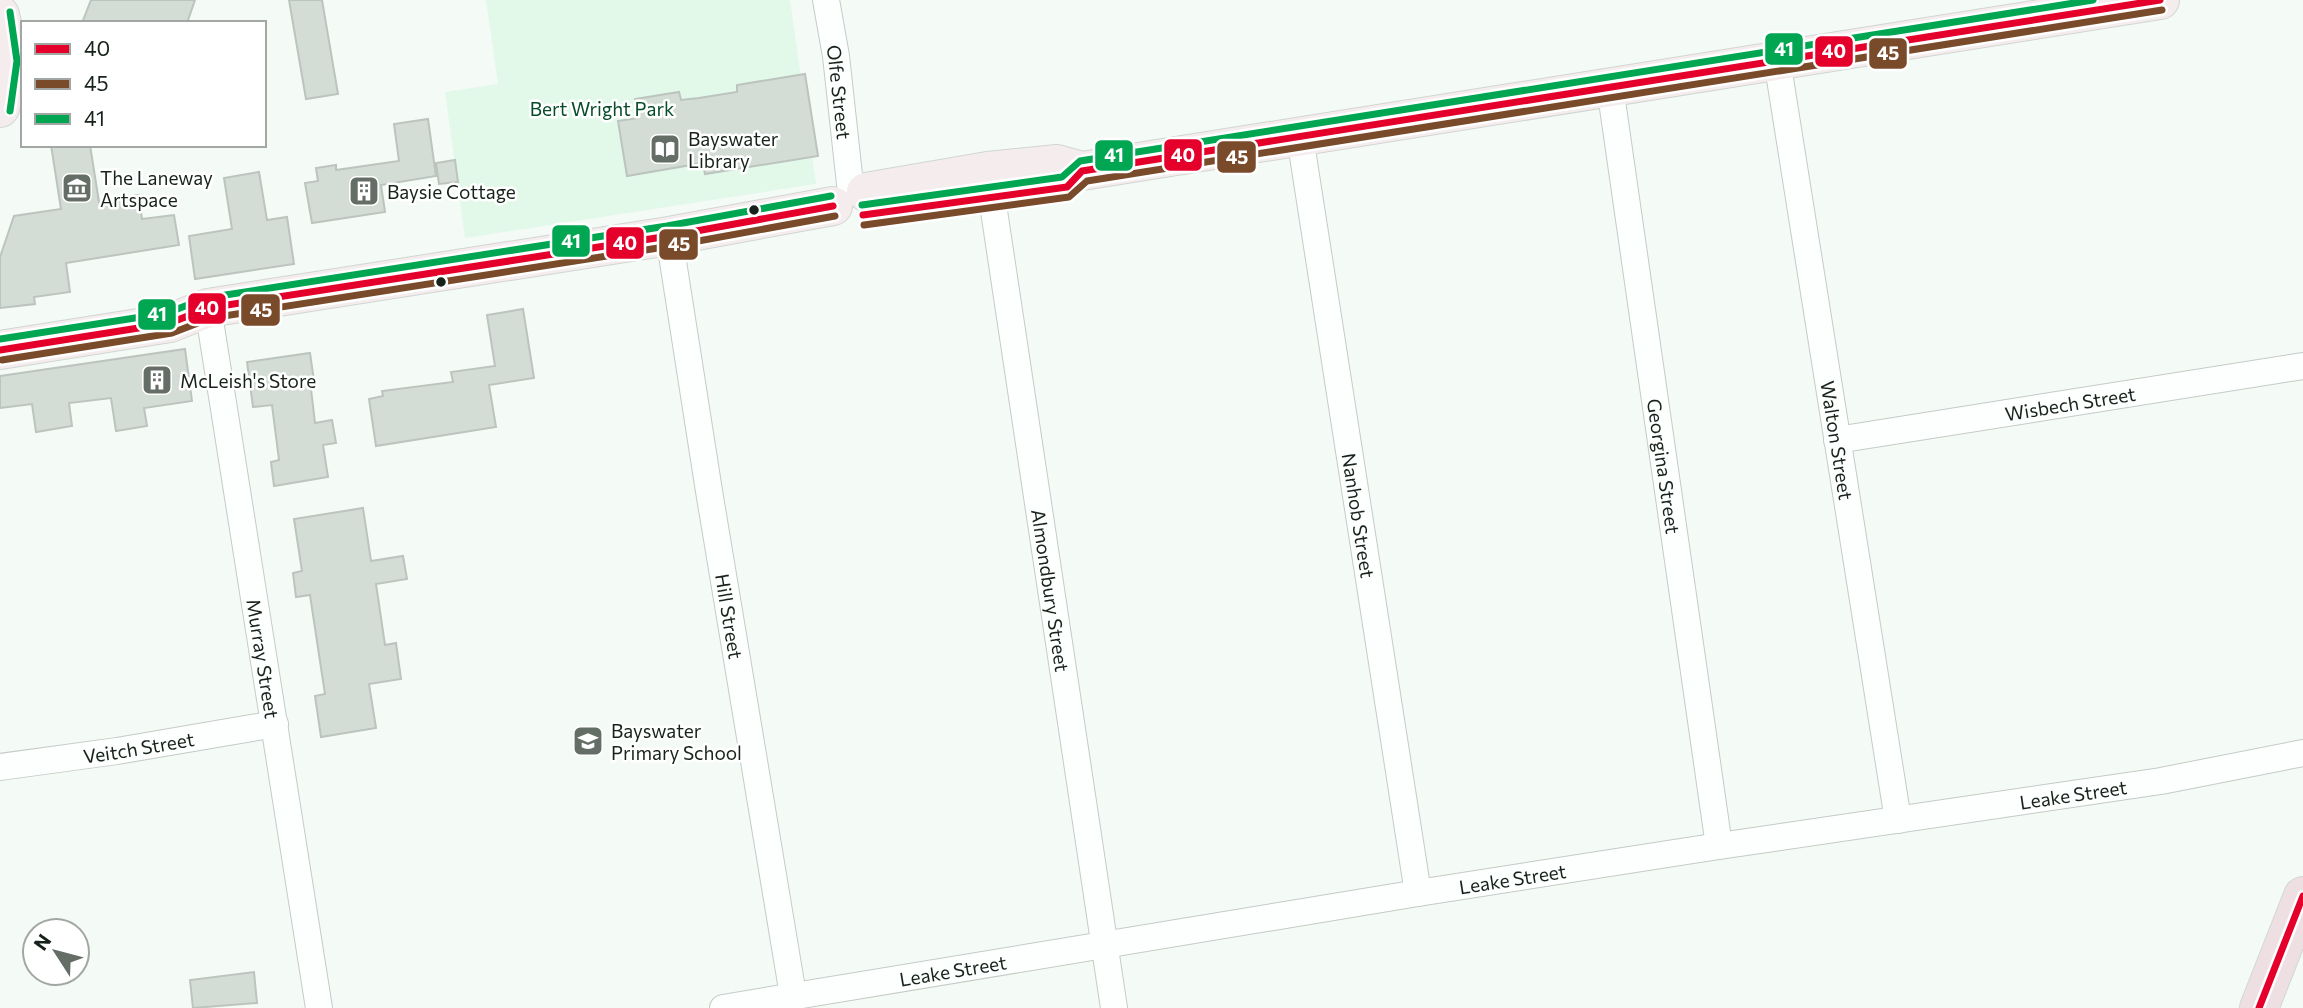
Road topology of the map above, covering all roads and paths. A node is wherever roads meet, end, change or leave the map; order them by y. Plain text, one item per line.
1 (826, 0) edge
2 (2160, 0) edge
3 (0, 15) edge
4 (1777, 60) junction
5 (1610, 87) junction
6 (0, 108) edge
7 (1300, 137) junction
8 (990, 184) junction
9 (853, 200) junction
10 (669, 236) junction
11 (208, 308) junction
12 (0, 331) edge
13 (0, 350) edge
14 (2303, 366) edge
15 (1838, 440) junction
16 (275, 724) junction
17 (2303, 753) edge
18 (0, 767) edge
19 (1898, 820) junction
20 (1719, 846) junction
21 (1418, 894) junction
22 (2303, 896) edge
23 (1105, 947) junction
24 (793, 995) junction
25 (320, 1008) edge
26 (723, 1008) edge
27 (1114, 1008) edge
28 (2259, 1008) edge

1 - 9 street, Olfe Street
2 - 4 main road
3 - 6 main road
4 - 5 main road
4 - 15 street, Walton Street
5 - 7 main road
5 - 20 street, Georgina Street
7 - 8 main road
7 - 21 street, Nanhob Street
8 - 9 main road
8 - 23 street, Almondbury Street
9 - 10 main road
10 - 11 main road
10 - 24 street, Hill Street
11 - 12 main road
11 - 13 main road
11 - 16 street, Murray Street
14 - 15 street, Wisbech Street
15 - 19 street, Walton Street
16 - 18 street, Veitch Street
16 - 25 street, Murray Street
17 - 19 street, Leake Street
19 - 20 street, Leake Street
20 - 21 street, Leake Street
21 - 23 street, Leake Street
22 - 28 highway
23 - 24 street, Leake Street
23 - 27 street, Almondbury Street
24 - 26 street, Leake Street

